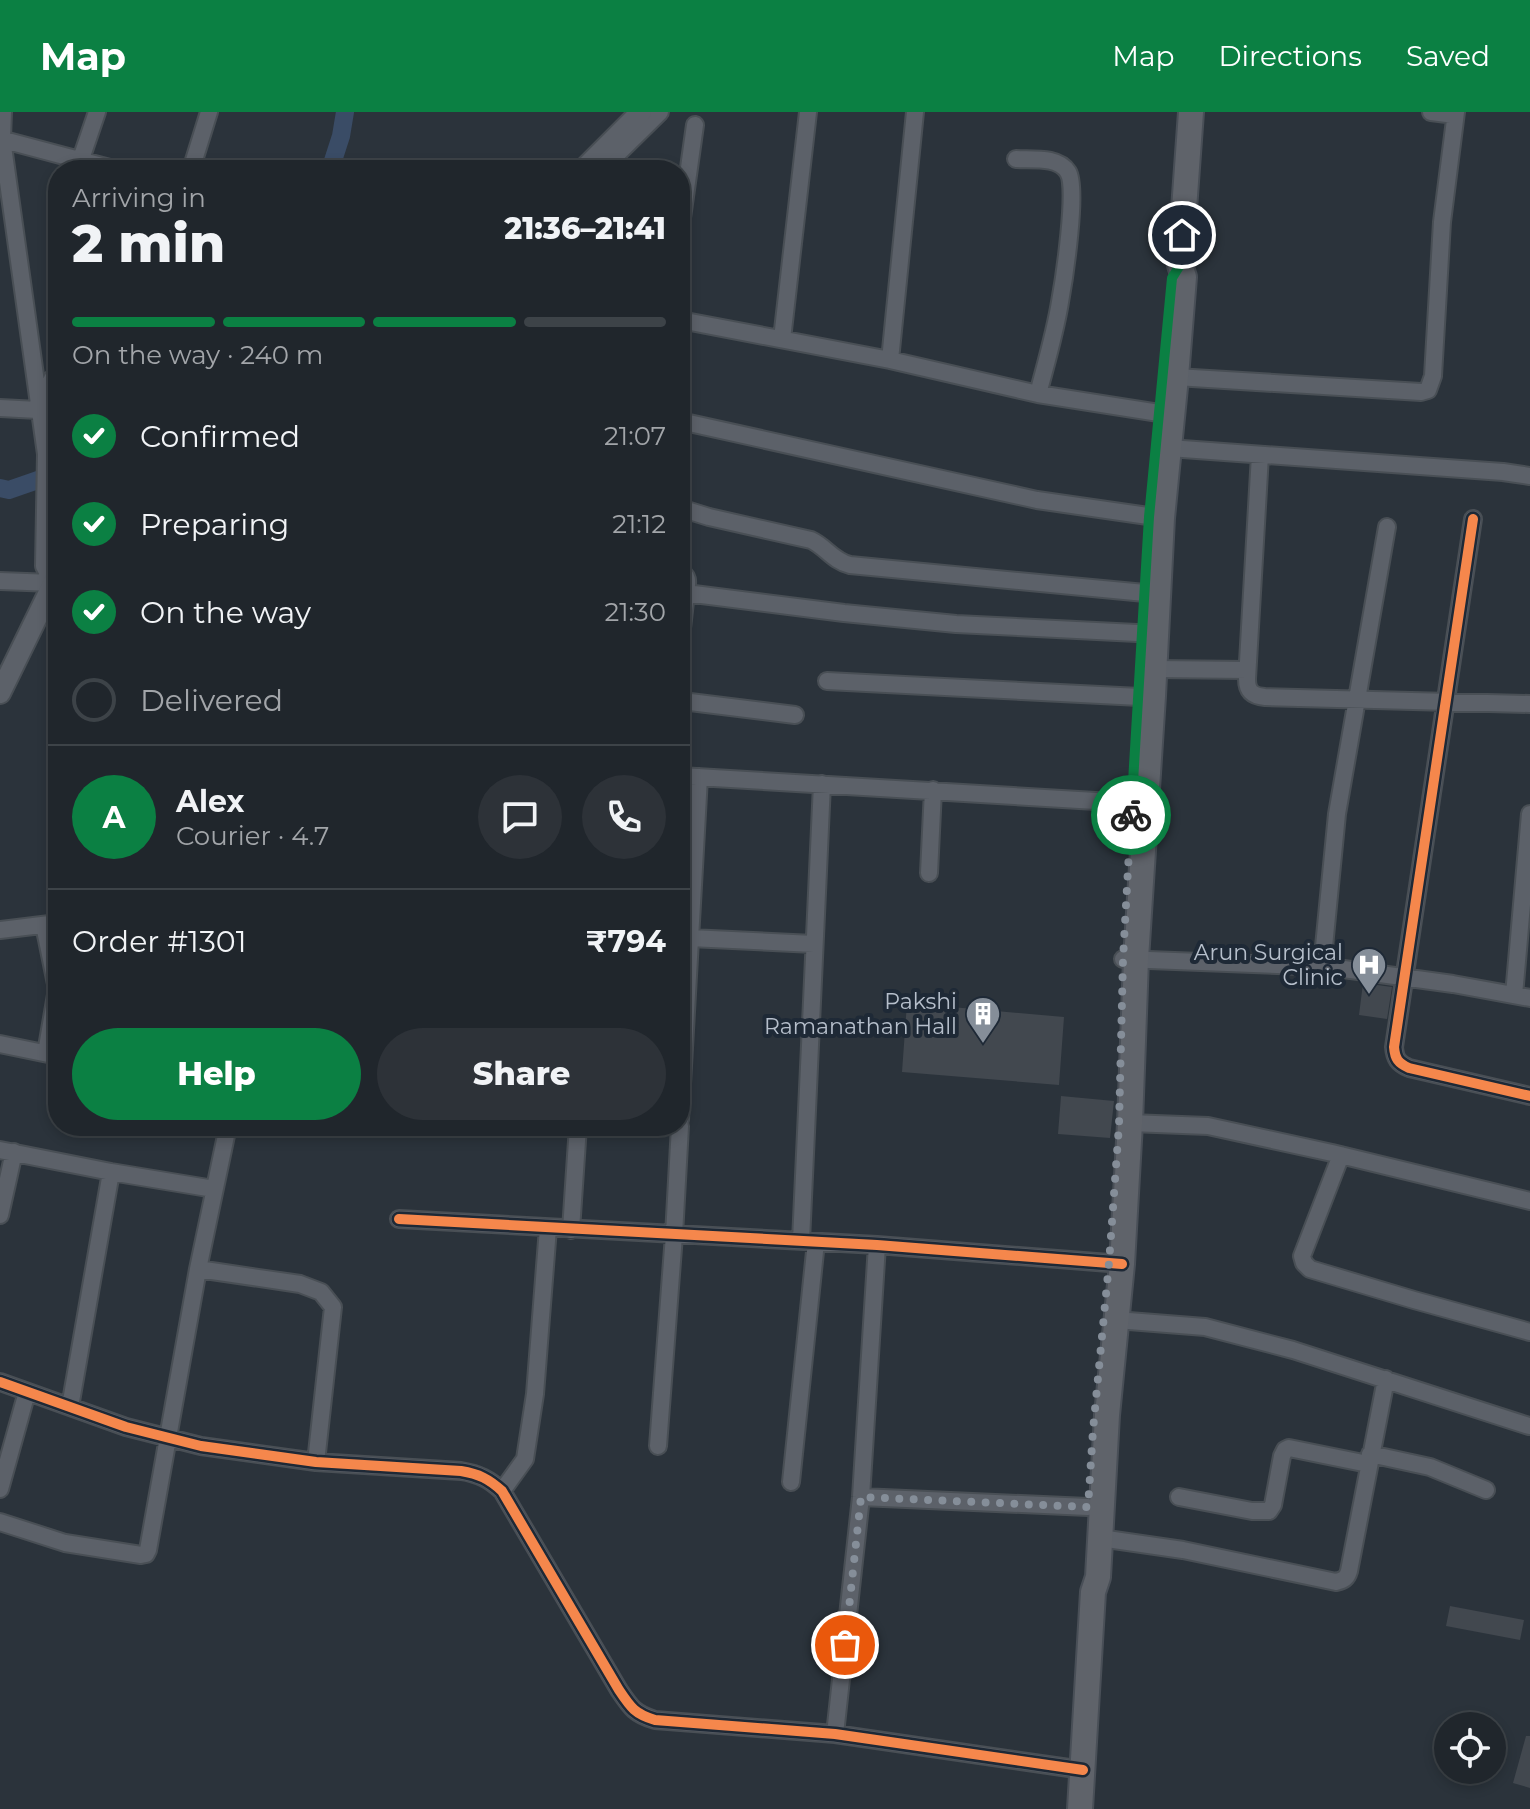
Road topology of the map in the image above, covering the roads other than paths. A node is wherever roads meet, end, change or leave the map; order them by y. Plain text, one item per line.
1 (3, 112) edge
2 (97, 112) edge
3 (209, 112) edge
4 (641, 112) edge
5 (660, 112) edge
6 (808, 112) edge
7 (915, 112) edge
8 (1191, 112) edge
9 (1431, 112) edge
10 (1455, 114) edge
11 (695, 125) dead end
12 (1, 139) edge
13 (81, 159) junction
14 (1016, 159) dead end
15 (84, 160) edge
16 (194, 160) edge
17 (593, 160) edge
18 (611, 160) edge
19 (690, 161) edge
20 (1180, 265) junction
21 (690, 322) edge
22 (782, 339) junction
23 (890, 360) junction
24 (1176, 377) junction
25 (48, 388) edge
26 (1038, 394) junction
27 (0, 408) edge
28 (38, 410) junction
29 (1159, 413) junction
30 (690, 423) edge
31 (1169, 448) junction
32 (1260, 455) junction
33 (1530, 476) edge
34 (690, 511) edge
35 (1156, 518) junction
36 (1473, 519) dead end
37 (1387, 527) dead end
38 (48, 571) edge
39 (48, 579) edge
40 (0, 581) edge
41 (1150, 587) junction
42 (48, 594) edge
43 (690, 594) edge
44 (1150, 633) junction
45 (1155, 669) junction
46 (1247, 670) junction
47 (827, 681) dead end
48 (0, 693) edge
49 (1140, 697) junction
50 (1356, 700) junction
51 (1445, 701) junction
52 (690, 702) edge
53 (1530, 704) edge
54 (795, 715) dead end
55 (690, 777) edge
56 (699, 777) junction
57 (822, 784) junction
58 (933, 790) junction
59 (1139, 804) junction
60 (1530, 814) edge
61 (929, 873) dead end
62 (690, 893) edge
63 (48, 924) edge
64 (0, 930) edge
65 (690, 932) edge
66 (814, 944) junction
67 (1129, 959) junction
68 (1322, 967) junction
69 (1405, 979) junction
70 (1522, 997) edge
71 (0, 1044) edge
72 (48, 1054) edge
73 (1530, 1096) edge
74 (1130, 1123) junction
75 (226, 1136) edge
76 (577, 1136) edge
77 (679, 1136) edge
78 (7, 1151) edge
79 (1341, 1155) junction
80 (111, 1172) junction
81 (214, 1189) junction
82 (1530, 1201) edge
83 (0, 1215) edge
84 (399, 1219) dead end
85 (548, 1228) junction
86 (571, 1230) junction
87 (674, 1235) junction
88 (808, 1242) junction
89 (877, 1245) junction
90 (1116, 1263) junction
91 (198, 1269) junction
92 (1116, 1320) junction
93 (1530, 1332) edge
94 (1386, 1379) junction
95 (0, 1382) edge
96 (27, 1392) junction
97 (70, 1407) junction
98 (1529, 1426) edge
99 (169, 1438) junction
100 (658, 1446) dead end
101 (1369, 1459) junction
102 (316, 1462) junction
103 (791, 1482) dead end
104 (505, 1488) junction
105 (0, 1489) edge
106 (1486, 1490) dead end
107 (861, 1497) junction
108 (1179, 1497) dead end
109 (1088, 1507) junction
110 (0, 1522) edge
111 (1100, 1538) junction
112 (1093, 1592) junction
113 (835, 1734) junction
114 (1083, 1770) junction
115 (1080, 1809) edge

1 - 12 street
2 - 13 street
3 - 16 street
4 - 17 street
5 - 18 street
6 - 22 street
7 - 23 street
8 - 20 main road
9 - 10 street
10 - 24 street
11 - 19 street
12 - 13 street
12 - 28 street
13 - 15 street
14 - 26 street
20 - 24 main road
20 - 29 main road
21 - 22 street
22 - 23 street
23 - 26 street
24 - 31 main road
25 - 28 street
26 - 29 street
27 - 28 street
28 - 38 street
29 - 35 main road
30 - 35 street
31 - 32 street
31 - 35 main road
32 - 33 street
32 - 46 street
34 - 41 street
35 - 41 main road
36 - 51 street
37 - 50 street
39 - 40 street
41 - 44 main road
42 - 48 street
43 - 44 street
44 - 45 main road
44 - 49 main road
45 - 46 street
45 - 59 main road
46 - 50 street
47 - 49 street
49 - 59 main road
50 - 51 street
50 - 68 street
51 - 53 street
51 - 69 street
52 - 54 street
55 - 56 street
56 - 57 street
56 - 62 street
57 - 58 street
57 - 66 street
58 - 59 street
58 - 61 street
59 - 67 main road
60 - 70 street
63 - 64 street
65 - 66 street
66 - 88 street
67 - 68 street
67 - 74 main road
67 - 90 main road
68 - 69 street
69 - 70 street
69 - 73 street
71 - 72 street
74 - 79 street
74 - 90 main road
75 - 81 street
76 - 86 street
77 - 87 street
78 - 80 street
78 - 83 street
79 - 82 street
79 - 93 street
80 - 81 street
80 - 97 street
81 - 91 street
84 - 85 street
85 - 86 street
85 - 104 street
86 - 87 street
87 - 88 street
87 - 100 street
88 - 89 street
88 - 103 street
89 - 90 street
89 - 107 street
90 - 92 main road
90 - 109 main road
91 - 99 street
91 - 102 street
92 - 94 street
92 - 111 main road
94 - 98 street
94 - 101 street
95 - 96 street
96 - 97 street
96 - 105 street
97 - 99 street
99 - 102 street
99 - 110 street
101 - 106 street
101 - 108 street
101 - 111 street
102 - 104 street
104 - 113 street
107 - 109 street
107 - 113 street
109 - 112 main road
111 - 112 main road
112 - 114 main road
113 - 114 street
114 - 115 main road

